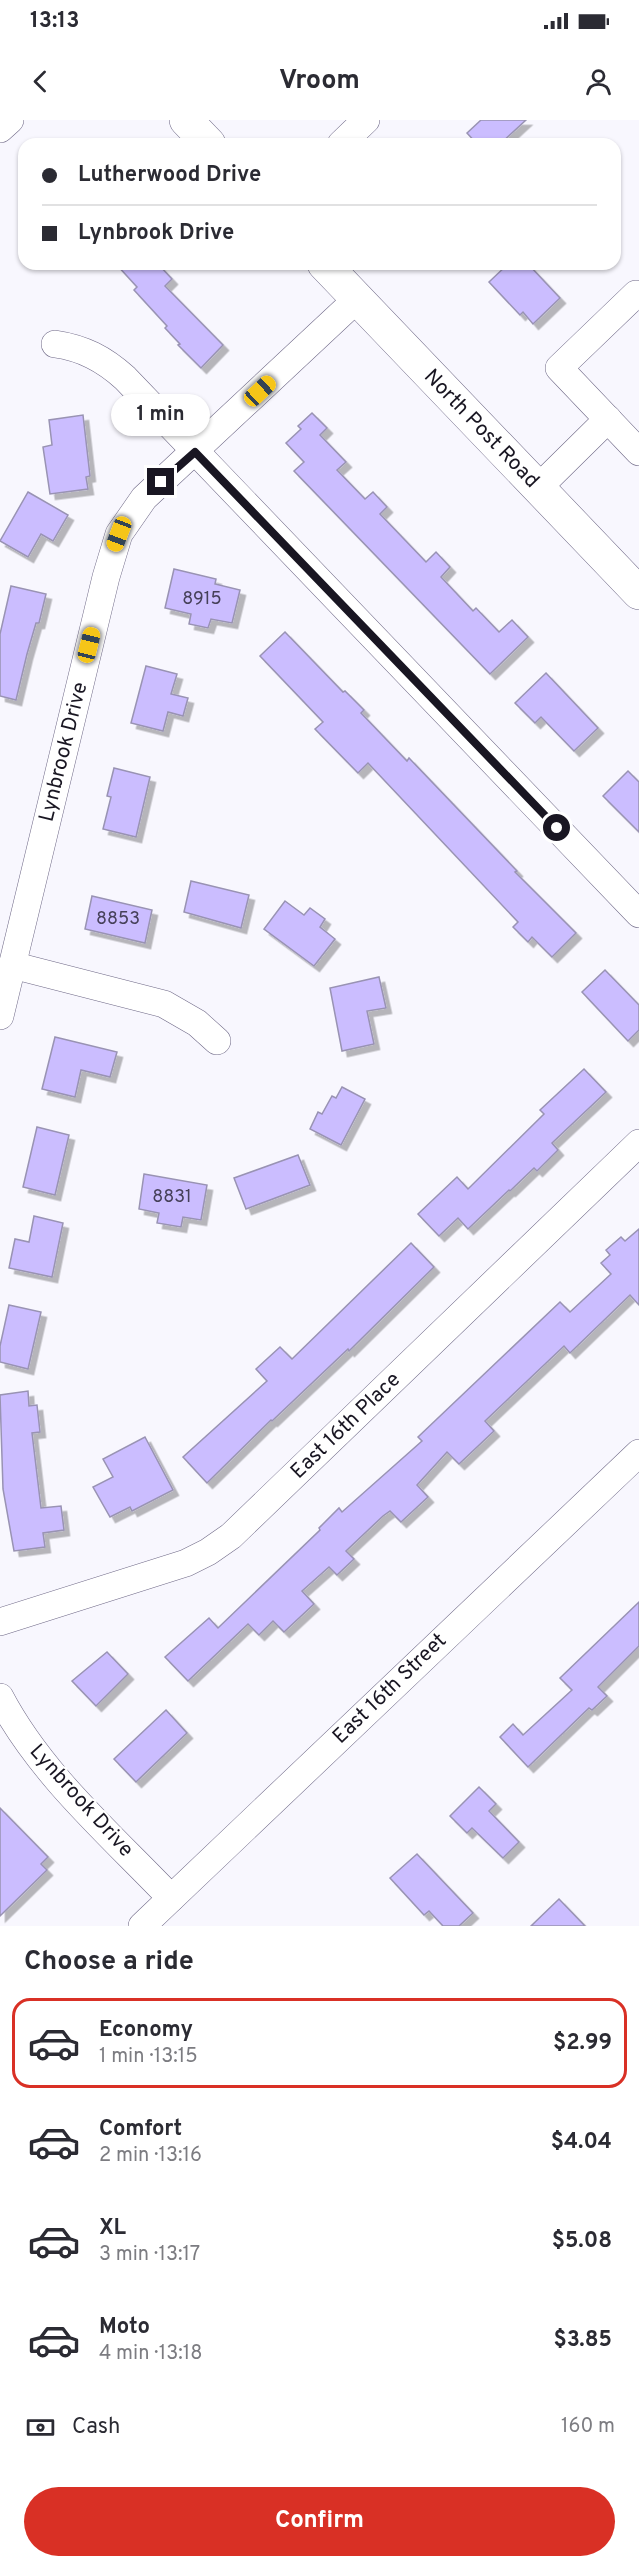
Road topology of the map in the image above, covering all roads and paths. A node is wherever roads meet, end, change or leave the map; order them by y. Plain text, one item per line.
1 (10, 120) edge
2 (186, 120) edge
3 (366, 120) edge
4 (0, 129) edge
5 (203, 138) edge
6 (347, 138) edge
7 (330, 270) edge
8 (639, 297) edge
9 (357, 299) junction
10 (55, 344) dead end
11 (608, 419) junction
12 (195, 452) junction
13 (639, 452) edge
14 (538, 488) junction
15 (639, 593) edge
16 (639, 914) edge
17 (12, 965) junction
18 (0, 1016) edge
19 (217, 1041) dead end
20 (639, 1143) edge
21 (639, 1453) edge
22 (0, 1622) edge
23 (0, 1697) edge
24 (171, 1898) junction
25 (142, 1926) edge

1 - 4 street
2 - 5 main road
3 - 6 street
7 - 9 main road, North Post Road
8 - 11 street
9 - 12 street, Lynbrook Drive
9 - 14 main road, North Post Road
10 - 12 street
11 - 13 street
11 - 14 street
12 - 16 street
12 - 17 street, Lynbrook Drive
14 - 15 main road, North Post Road
17 - 18 street, Lynbrook Drive
17 - 19 street
20 - 22 street, East 16th Place
21 - 24 street, East 16th Street
23 - 24 street, Lynbrook Drive
24 - 25 street, East 16th Street

